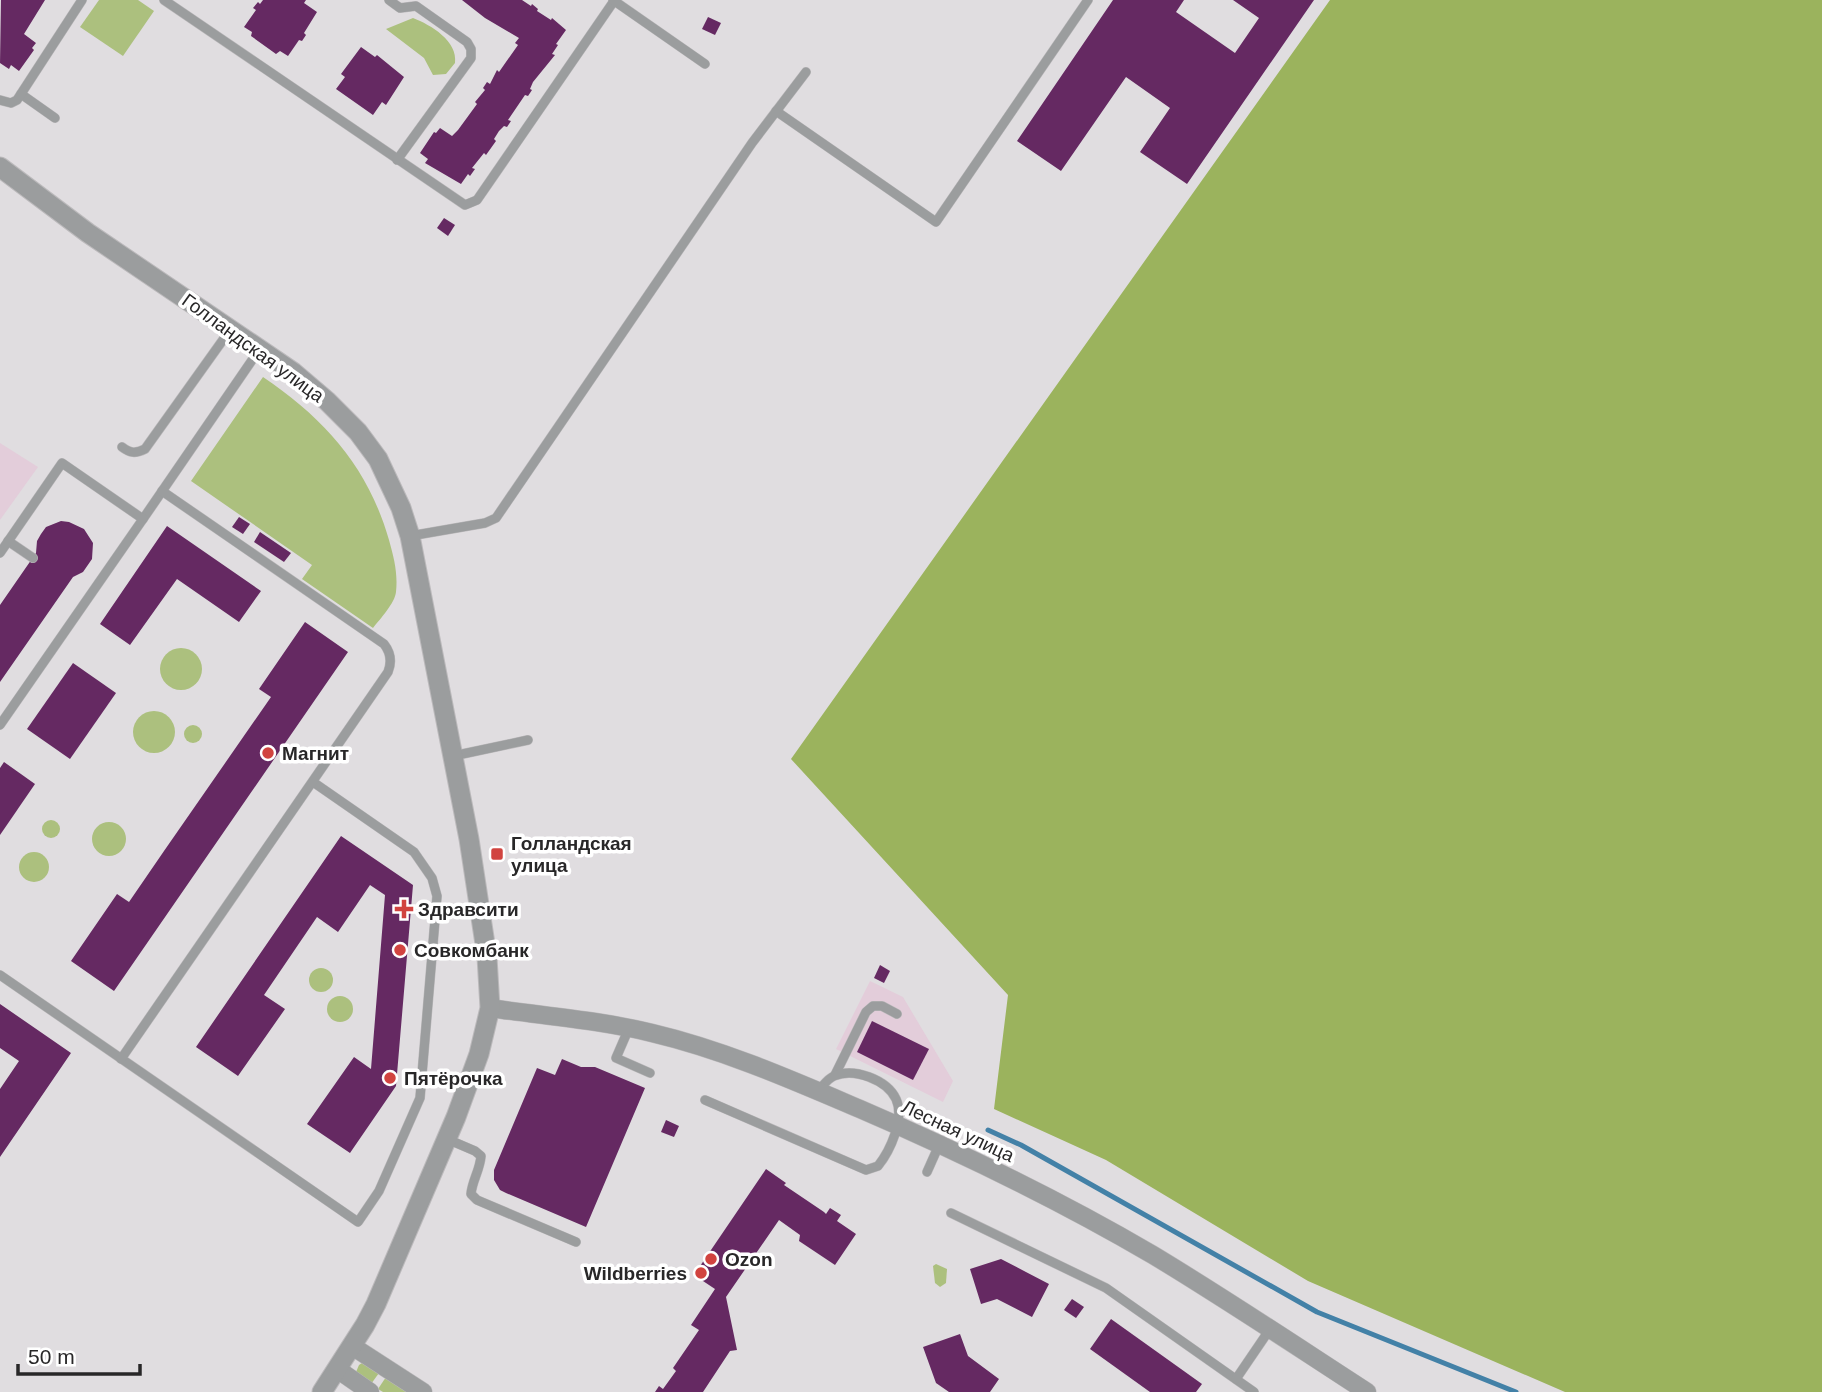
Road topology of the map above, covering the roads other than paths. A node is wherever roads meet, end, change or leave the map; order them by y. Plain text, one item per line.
1 (82, 0) edge
2 (164, 0) edge
3 (389, 0) edge
4 (1088, 0) edge
5 (617, 1) edge
6 (705, 64) dead end
7 (806, 72) dead end
8 (21, 94) junction
9 (0, 100) edge
10 (776, 111) junction
11 (55, 118) dead end
12 (397, 160) junction
13 (0, 167) edge
14 (230, 330) junction
15 (260, 350) junction
16 (122, 447) dead end
17 (162, 491) junction
18 (143, 519) junction
19 (410, 536) junction
20 (8, 541) junction
21 (0, 553) edge
22 (33, 558) dead end
23 (0, 725) edge
24 (528, 740) dead end
25 (453, 756) junction
26 (313, 782) junction
27 (0, 975) edge
28 (490, 1008) junction
29 (897, 1014) dead end
30 (628, 1028) junction
31 (121, 1059) junction
32 (650, 1073) dead end
33 (835, 1075) junction
34 (818, 1091) junction
35 (705, 1100) dead end
36 (898, 1125) junction
37 (447, 1139) junction
38 (939, 1145) junction
39 (927, 1172) dead end
40 (951, 1213) dead end
41 (576, 1242) dead end
42 (1270, 1329) junction
43 (352, 1346) junction
44 (337, 1369) junction
45 (1236, 1379) junction
46 (322, 1392) edge
47 (370, 1392) edge
48 (423, 1392) edge
49 (1254, 1392) edge
50 (1367, 1392) edge

1 - 8 lane
2 - 12 lane
3 - 12 lane
4 - 10 lane
5 - 6 lane
5 - 12 lane
7 - 10 lane
8 - 9 lane
8 - 11 lane
10 - 19 lane
13 - 14 street, Голландская улица
14 - 15 street, Голландская улица
14 - 16 lane
15 - 17 lane
15 - 19 street, Голландская улица
17 - 18 lane
17 - 26 lane
18 - 20 lane
18 - 23 lane
19 - 25 street, Голландская улица
20 - 21 lane
20 - 22 lane
24 - 25 lane
25 - 28 street, Голландская улица
26 - 31 lane
26 - 31 lane
27 - 31 lane
28 - 30 street, Лесная улица
28 - 37 street, Голландская улица
29 - 33 lane
30 - 32 lane
30 - 34 street, Лесная улица
33 - 34 lane
33 - 36 lane
34 - 36 street, Лесная улица
35 - 36 lane
36 - 38 street, Лесная улица
37 - 41 lane
37 - 43 street, Голландская улица
38 - 39 lane
38 - 42 street, Лесная улица
40 - 45 lane
42 - 45 lane
42 - 50 street, Лесная улица
43 - 44 street, Голландская улица
43 - 48 street
44 - 46 street, Голландская улица
44 - 47 street
45 - 49 lane

